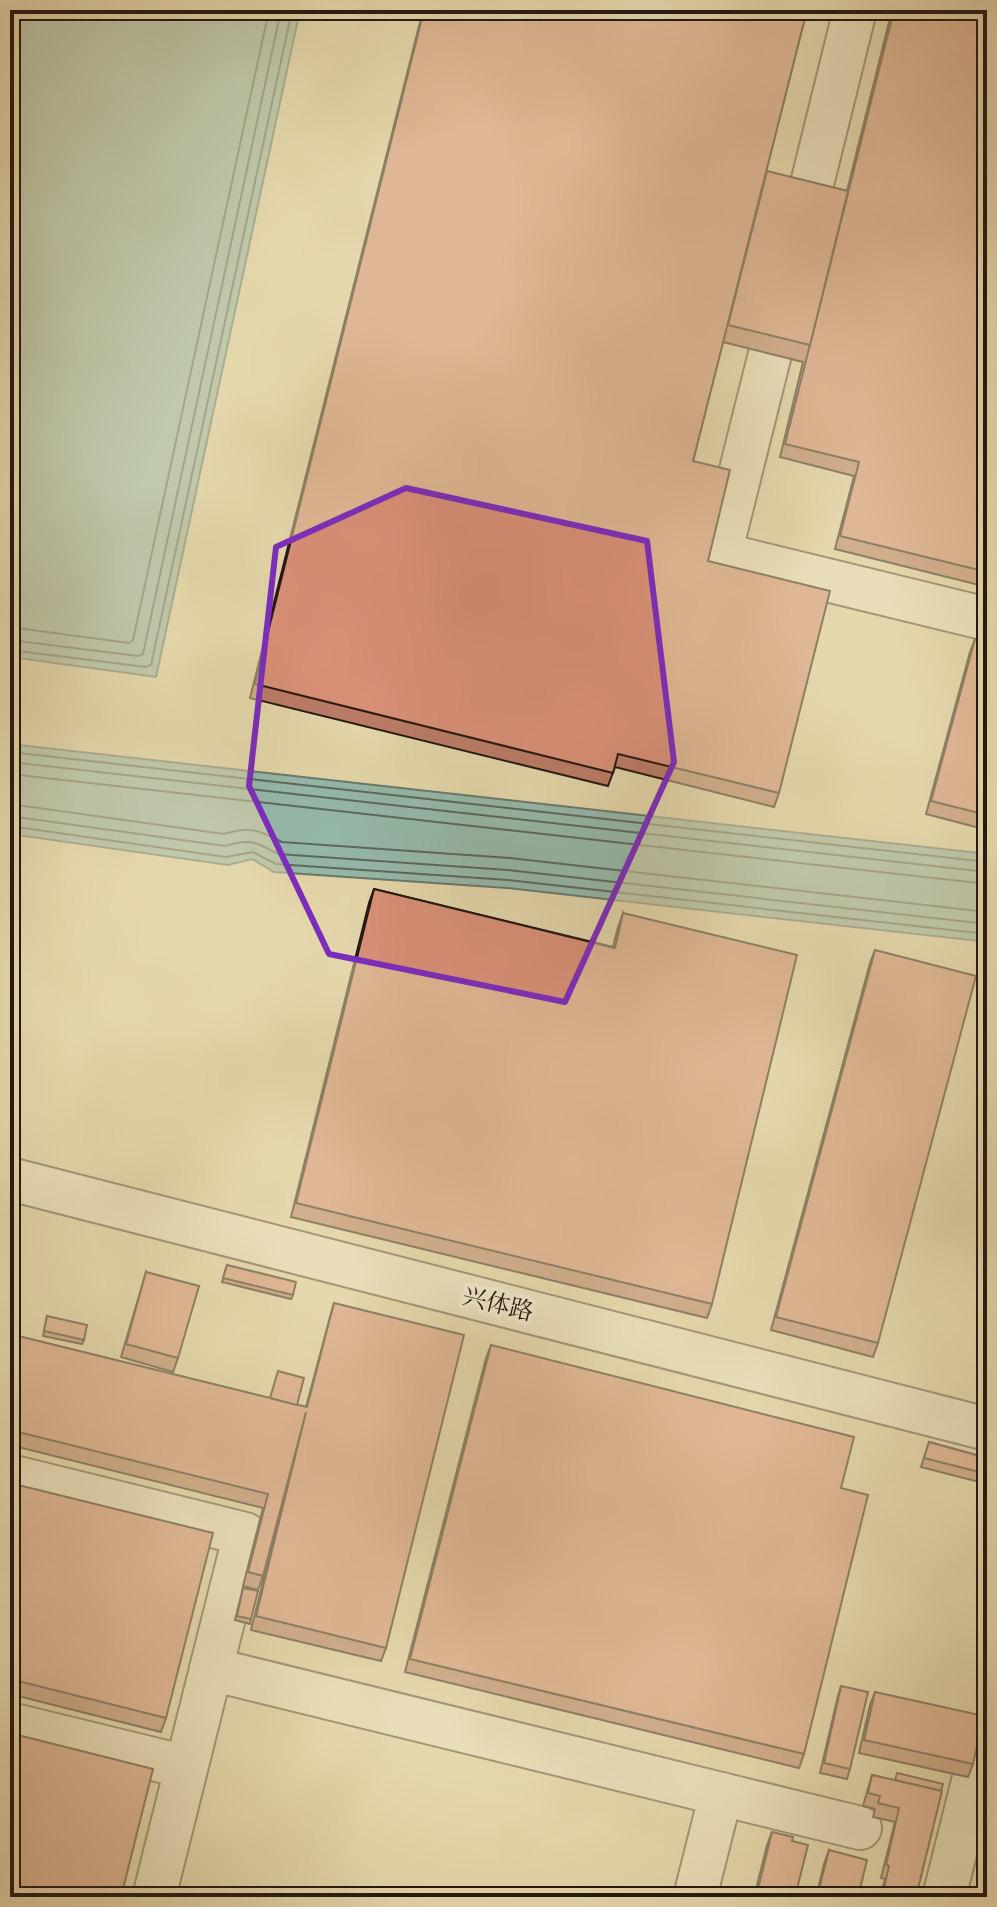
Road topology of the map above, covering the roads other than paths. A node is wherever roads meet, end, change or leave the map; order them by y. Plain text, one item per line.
1 (855, 10) edge
2 (808, 200) edge
3 (770, 354) edge
4 (987, 619) edge
5 (10, 1179) edge
6 (987, 1429) edge
7 (10, 1476) edge
8 (211, 1669) junction
9 (10, 1724) edge
10 (984, 1738) edge
11 (186, 1767) junction
12 (721, 1794) junction
13 (860, 1828) dead end
14 (154, 1897) edge
15 (695, 1897) edge
16 (944, 1897) edge

1 - 2 lane
3 - 4 lane
5 - 6 lane, 兴体路
7 - 8 lane
8 - 11 lane
8 - 12 lane
9 - 11 lane
10 - 16 lane
11 - 14 lane
12 - 13 lane
12 - 15 lane

